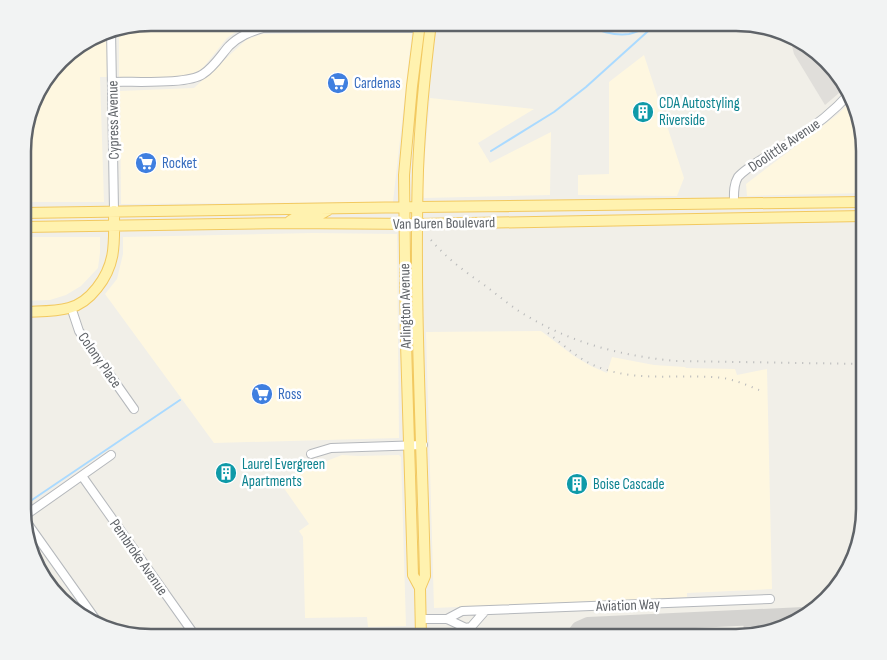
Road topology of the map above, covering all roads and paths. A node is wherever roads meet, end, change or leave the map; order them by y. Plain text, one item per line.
1 (253, 31) edge
2 (419, 31) edge
3 (426, 31) edge
4 (430, 31) edge
5 (111, 38) edge
6 (426, 65) junction
7 (112, 82) junction
8 (844, 99) edge
9 (855, 202) edge
10 (734, 204) junction
11 (418, 206) junction
12 (404, 207) junction
13 (331, 208) junction
14 (287, 209) junction
15 (114, 211) junction
16 (31, 213) edge
17 (855, 216) edge
18 (287, 223) junction
19 (404, 223) junction
20 (230, 224) junction
21 (418, 224) junction
22 (114, 226) junction
23 (31, 227) edge
24 (71, 307) junction
25 (31, 312) edge
26 (134, 409) dead end
27 (409, 446) junction
28 (422, 446) junction
29 (311, 454) dead end
30 (111, 455) dead end
31 (82, 476) junction
32 (32, 511) edge
33 (34, 532) edge
34 (420, 588) junction
35 (770, 599) dead end
36 (485, 611) junction
37 (91, 613) edge
38 (447, 619) junction
39 (420, 620) junction
40 (190, 628) edge
41 (420, 628) edge

1 - 7 street
2 - 12 main road, Arlington Avenue
3 - 6 main road
4 - 6 main road, Arlington Avenue
5 - 7 street, Cypress Avenue
6 - 11 main road, Arlington Avenue
7 - 15 street, Cypress Avenue
8 - 10 street, Doolittle Avenue
9 - 10 main road, Van Buren Boulevard
10 - 11 main road, Van Buren Boulevard
11 - 12 main road, Van Buren Boulevard
11 - 21 main road, Arlington Avenue
12 - 13 main road, Van Buren Boulevard
12 - 19 main road, Arlington Avenue
13 - 14 main road, Van Buren Boulevard
13 - 18 main road
14 - 15 main road, Van Buren Boulevard
14 - 20 main road
15 - 16 main road, Van Buren Boulevard
15 - 22 main road
17 - 21 main road, Van Buren Boulevard
18 - 19 main road, Van Buren Boulevard
18 - 20 main road, Van Buren Boulevard
19 - 21 main road, Van Buren Boulevard
19 - 27 main road, Arlington Avenue
20 - 22 main road, Van Buren Boulevard
21 - 28 main road, Arlington Avenue
22 - 23 main road, Van Buren Boulevard
22 - 24 main road
24 - 25 main road
24 - 26 street, Colony Place
27 - 28 street
27 - 29 street
27 - 34 main road, Arlington Avenue
28 - 34 main road, Arlington Avenue
30 - 31 street
31 - 32 street
31 - 40 street, Pembroke Avenue
33 - 37 street
34 - 39 main road, Arlington Avenue
35 - 36 street, Aviation Way
36 - 38 street, Aviation Way
36 - 38 street, Aviation Way
38 - 39 street, Aviation Way
39 - 41 main road, Arlington Avenue

